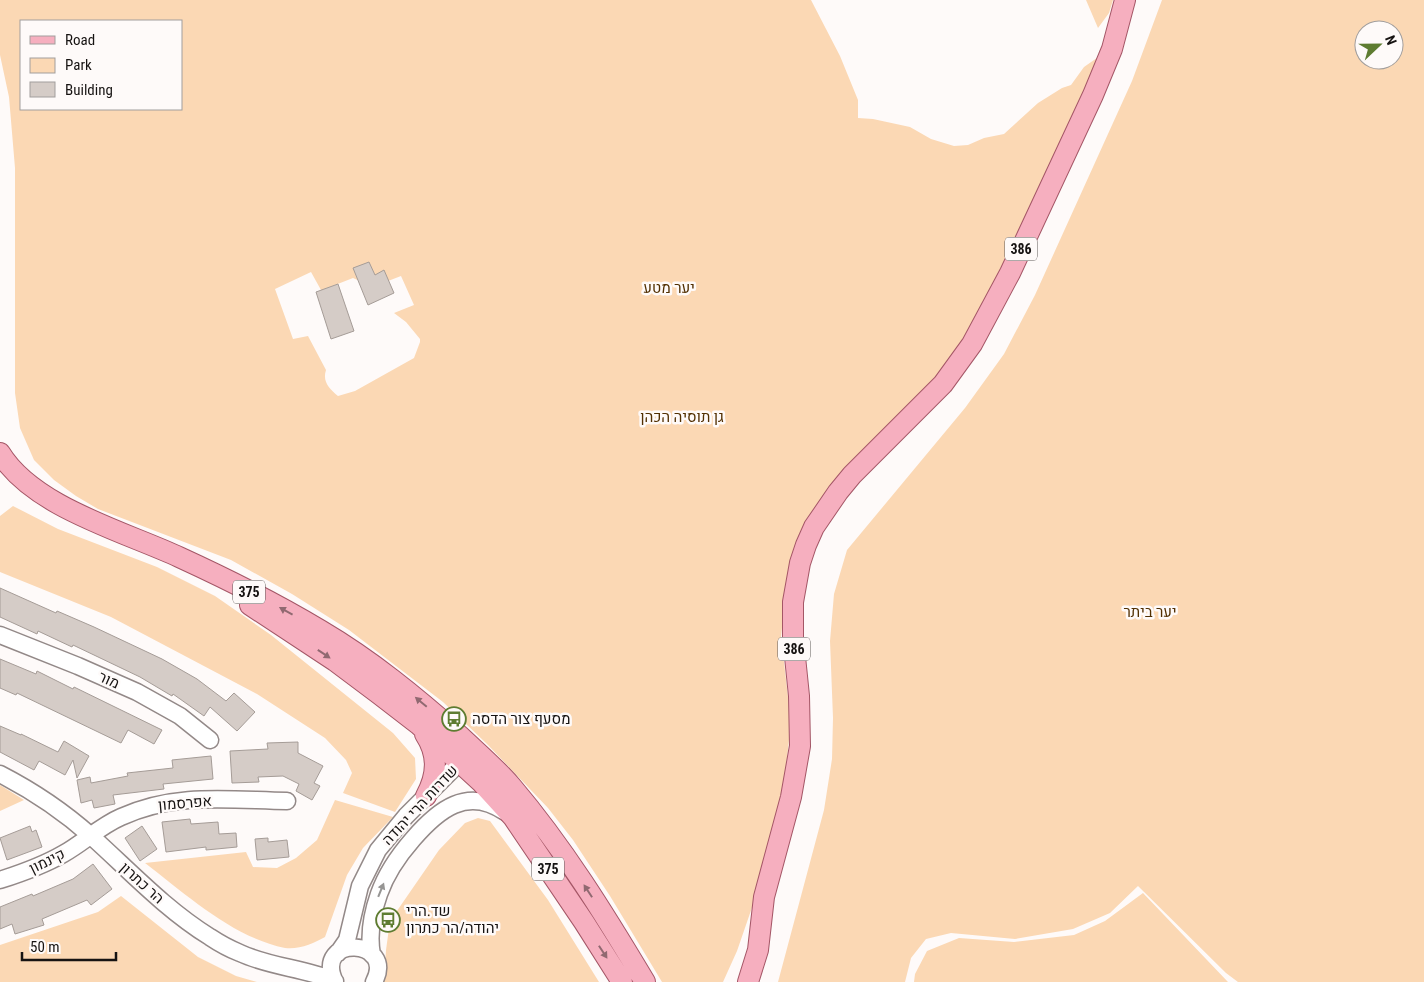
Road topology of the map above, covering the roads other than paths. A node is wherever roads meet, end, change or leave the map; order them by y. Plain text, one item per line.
1 (1125, 0) edge
2 (0, 453) edge
3 (0, 460) edge
4 (0, 635) edge
5 (418, 724) junction
6 (210, 740) dead end
7 (484, 757) junction
8 (460, 762) junction
9 (0, 774) edge
10 (426, 796) junction
11 (287, 801) dead end
12 (513, 817) junction
13 (90, 835) junction
14 (0, 880) edge
15 (758, 950) junction
16 (372, 955) junction
17 (336, 956) junction
18 (297, 969) junction
19 (335, 982) edge
20 (374, 982) edge
21 (622, 982) edge
22 (645, 982) edge
23 (742, 982) edge
24 (748, 982) edge

1 - 15 main road, 386
7 -> 2 main road, 375
3 -> 5 main road, 375
4 - 6 street, מור
5 - 8 main road, 375
5 - 10 main road
7 - 8 street, שדרות הרי יהודה
22 -> 7 main road, 375
8 - 10 street, שדרות הרי יהודה
8 - 12 main road, 375
9 - 13 street, הר כתרון
10 - 17 street, שדרות הרי יהודה
11 - 13 street, אפרסמון
16 -> 12 street, שדרות הרי יהודה
12 -> 21 main road, 375
13 - 14 street, קינמון
13 - 18 street, הר כתרון
15 - 23 main road, 386
15 - 24 main road, 386
16 - 17 street, הר כתרון
16 - 20 street, שדרות הרי יהודה
17 - 18 street, הר כתרון
17 - 19 street
18 - 19 street, הר כתרון

